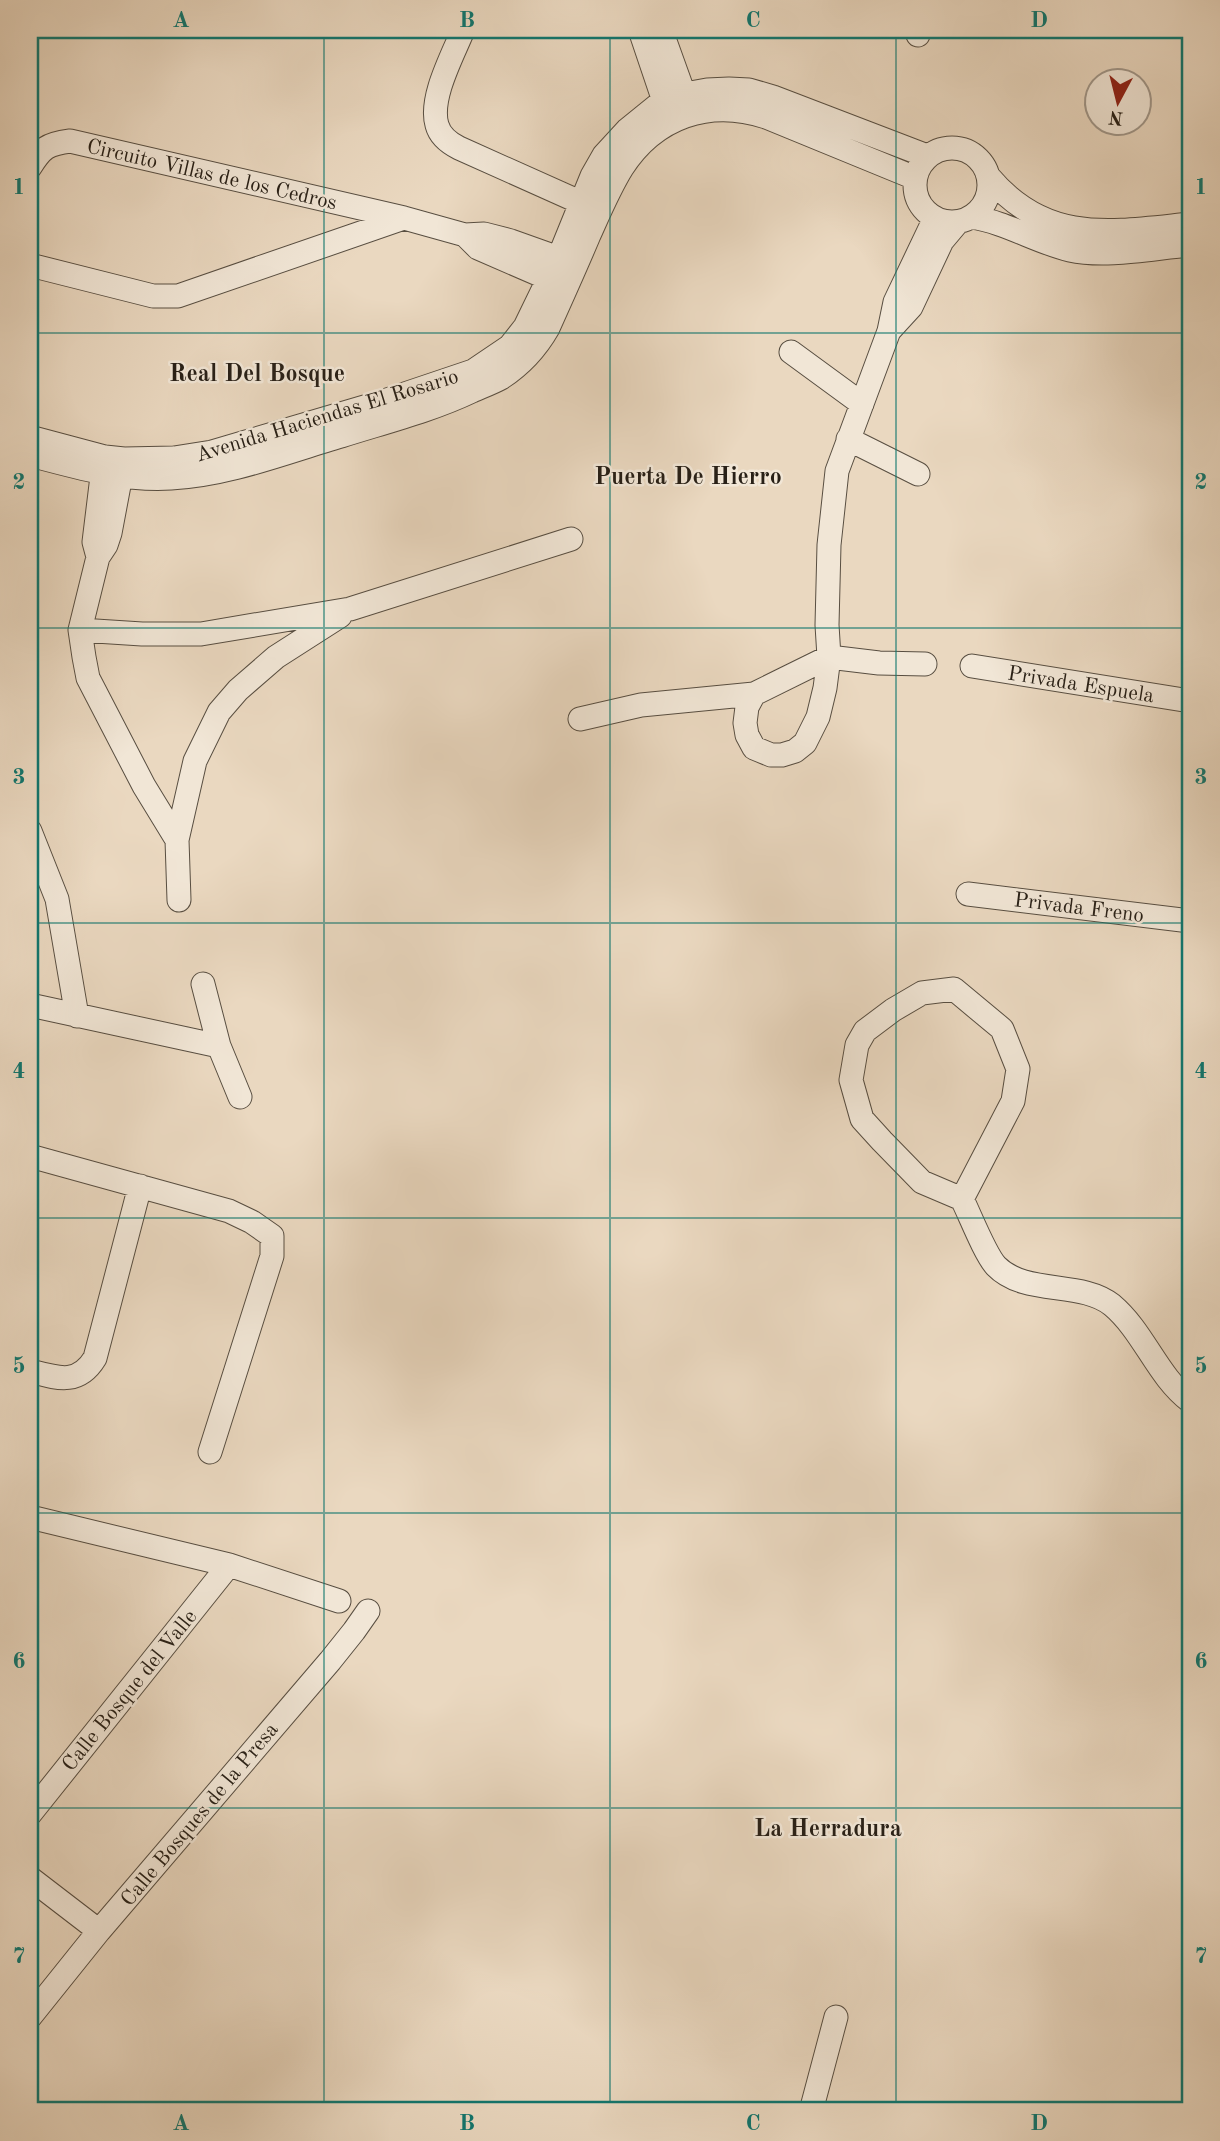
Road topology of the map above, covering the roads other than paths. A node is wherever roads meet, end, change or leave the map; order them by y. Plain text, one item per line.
1 (463, 30) edge
2 (639, 30) edge
3 (661, 30) edge
4 (678, 107) junction
5 (927, 156) junction
6 (30, 167) edge
7 (915, 177) junction
8 (989, 177) junction
9 (590, 206) junction
10 (404, 218) junction
11 (955, 219) junction
12 (1190, 223) edge
13 (465, 235) junction
14 (1190, 245) edge
15 (568, 261) junction
16 (30, 265) edge
17 (557, 282) junction
18 (791, 352) dead end
19 (862, 404) junction
20 (30, 437) edge
21 (848, 439) junction
22 (30, 455) edge
23 (113, 467) junction
24 (918, 474) dead end
25 (571, 539) dead end
26 (350, 609) junction
27 (80, 630) junction
28 (830, 657) junction
29 (925, 664) dead end
30 (972, 666) dead end
31 (754, 694) junction
32 (1190, 701) edge
33 (580, 719) dead end
34 (30, 831) edge
35 (177, 840) junction
36 (968, 894) dead end
37 (179, 900) dead end
38 (1190, 921) edge
39 (203, 984) dead end
40 (30, 1005) edge
41 (77, 1016) junction
42 (219, 1046) junction
43 (240, 1097) dead end
44 (30, 1156) edge
45 (140, 1186) junction
46 (962, 1199) junction
47 (30, 1371) edge
48 (1190, 1401) edge
49 (210, 1452) dead end
50 (30, 1517) edge
51 (229, 1565) junction
52 (339, 1601) dead end
53 (368, 1611) dead end
54 (30, 1814) edge
55 (30, 1878) edge
56 (99, 1931) junction
57 (30, 2017) edge
58 (836, 2017) dead end
59 (811, 2111) edge

1 - 9 street
2 - 4 street
3 - 4 street
4 - 5 street
4 - 7 street, Avenida Haciendas El Rosario
4 - 9 street, Avenida Haciendas El Rosario
5 - 7 street
5 - 8 street
6 - 10 street, Circuito Villas de los Cedros
7 - 11 street
8 - 11 street
8 - 12 street
9 - 15 street, Avenida Haciendas El Rosario
10 - 13 street, Circuito Villas de los Cedros
10 - 16 street, Circuito Villas de los Cedros
11 - 14 street
11 - 19 street
13 - 15 street, Circuito Villas de los Cedros
13 - 17 street, Circuito Villas de los Cedros
15 - 17 street, Avenida Haciendas El Rosario
17 - 23 street, Avenida Haciendas El Rosario
18 - 19 street
19 - 21 street
20 - 23 street, Avenida Haciendas El Rosario
21 - 24 street
21 - 28 street
22 - 23 street, Avenida Haciendas El Rosario
23 - 27 street
25 - 26 street
26 - 27 street
26 - 35 street
27 - 35 street
28 - 29 street
28 - 31 street
28 - 31 street
30 - 32 street, Privada Espuela
31 - 33 street
34 - 41 street
35 - 37 street
36 - 38 street, Privada Freno
39 - 42 street
40 - 41 street
41 - 42 street
42 - 43 street
44 - 45 street
45 - 47 street
45 - 49 street
46 - 46 street
46 - 48 street
50 - 51 street
51 - 52 street
51 - 54 street, Calle Bosque del Valle
53 - 56 street, Calle Bosques de la Presa
55 - 56 street
56 - 57 street, Calle Bosques de la Presa
58 - 59 street

